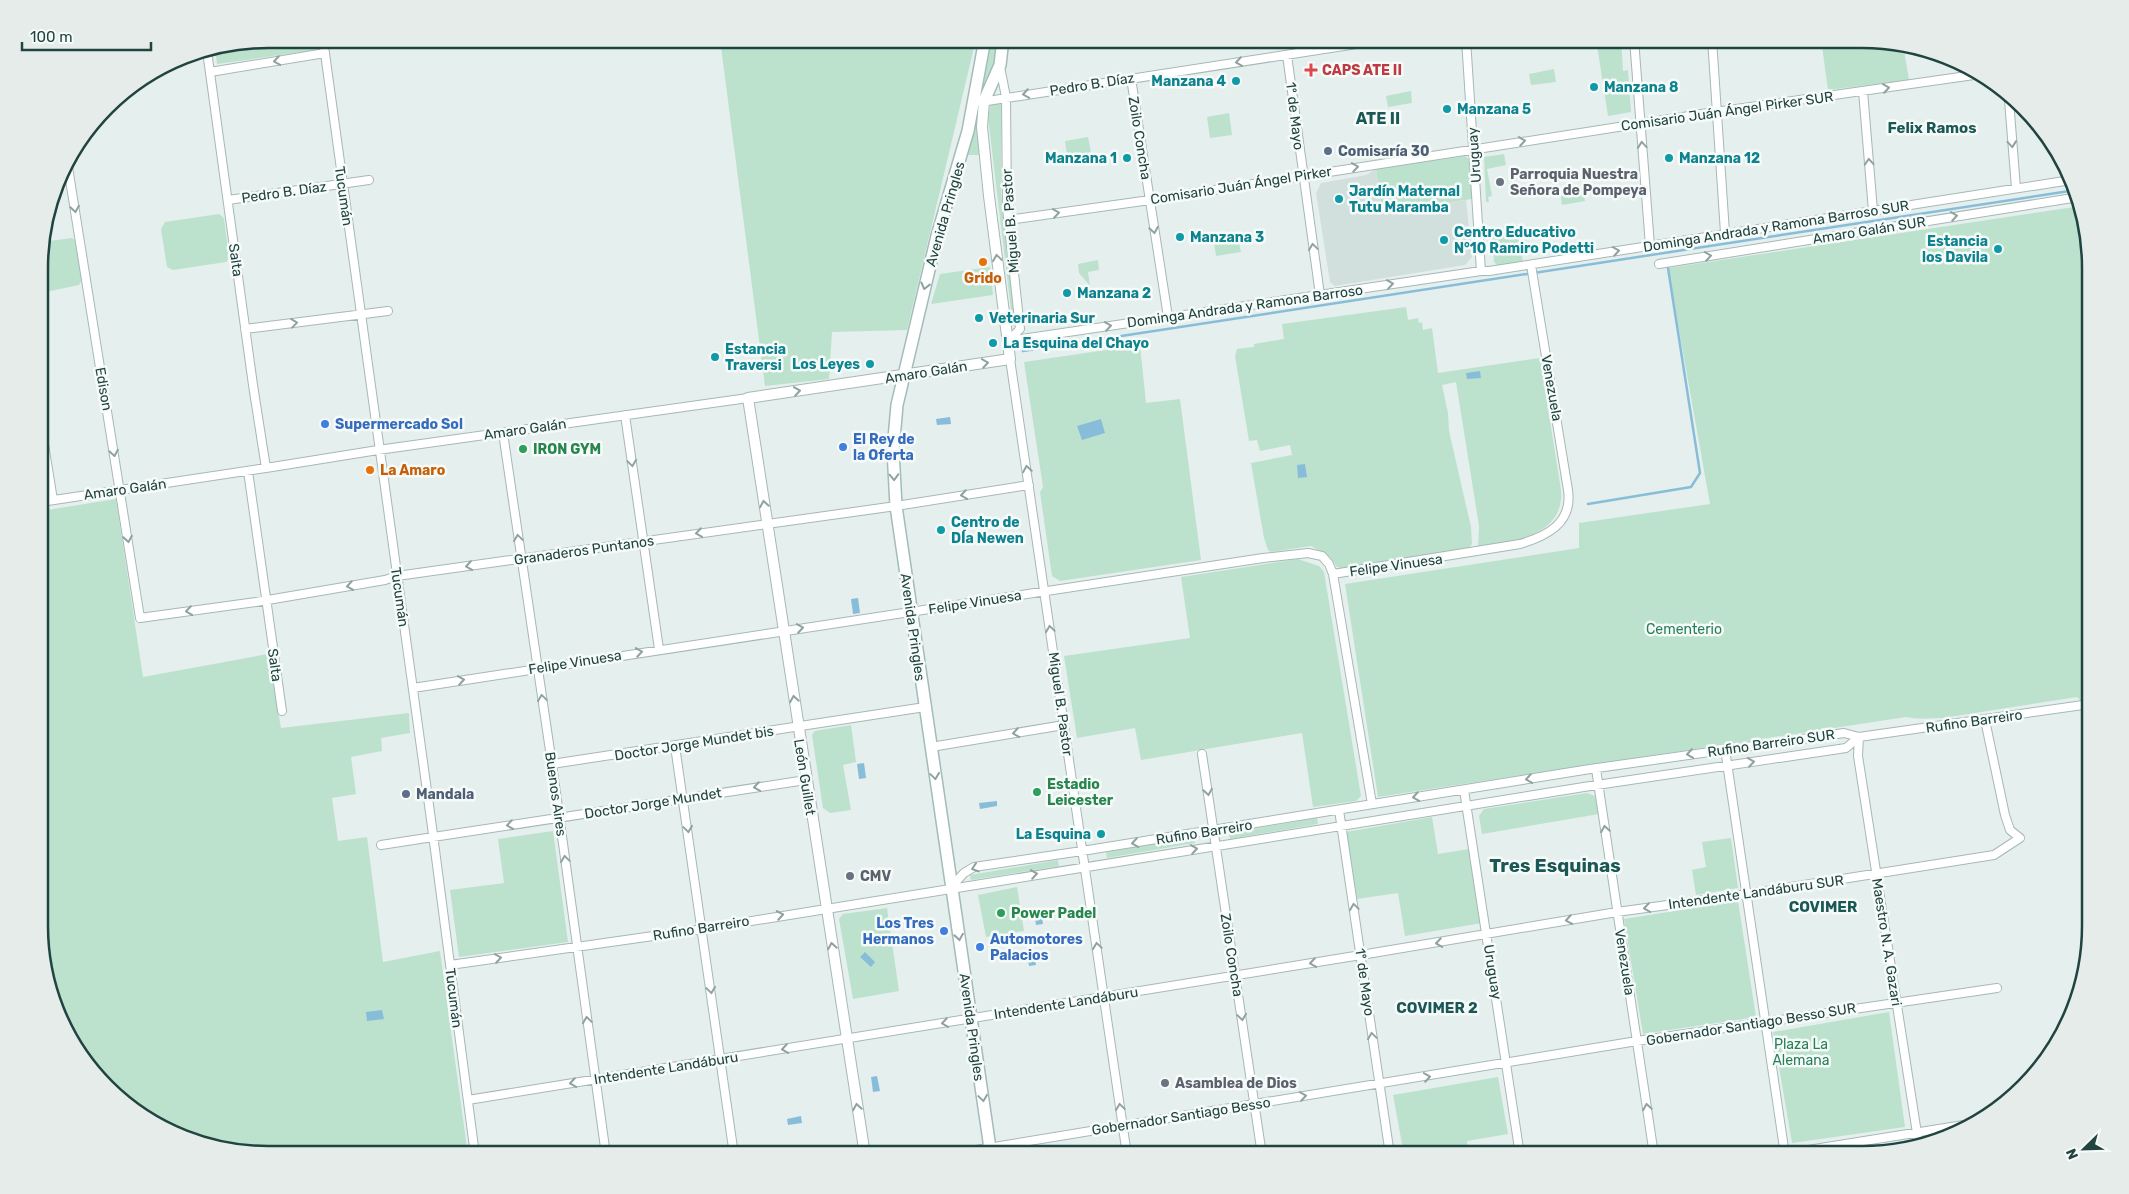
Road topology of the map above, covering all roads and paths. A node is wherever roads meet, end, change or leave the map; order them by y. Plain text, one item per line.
1 (324, 48) edge
2 (984, 48) edge
3 (1002, 48) edge
4 (1332, 48) edge
5 (1467, 48) edge
6 (1635, 48) edge
7 (1713, 48) edge
8 (325, 53) junction
9 (1287, 55) junction
10 (208, 56) edge
11 (1000, 65) junction
12 (210, 72) junction
13 (1970, 76) edge
14 (1131, 78) junction
15 (1863, 91) junction
16 (1006, 97) junction
17 (979, 103) junction
18 (2009, 104) edge
19 (1717, 112) junction
20 (1640, 123) junction
21 (1474, 148) junction
22 (68, 174) edge
23 (1302, 175) junction
24 (369, 180) dead end
25 (2064, 181) edge
26 (342, 184) junction
27 (2016, 188) junction
28 (2070, 197) edge
29 (228, 200) junction
30 (1150, 200) junction
31 (1873, 210) junction
32 (1008, 220) junction
33 (1725, 233) junction
34 (1650, 246) junction
35 (1660, 264) dead end
36 (1531, 265) junction
37 (1481, 271) junction
38 (1320, 295) junction
39 (388, 311) dead end
40 (360, 315) junction
41 (1168, 317) junction
42 (245, 329) junction
43 (1008, 341) junction
44 (1010, 359) junction
45 (902, 376) junction
46 (748, 398) junction
47 (625, 414) junction
48 (503, 433) junction
49 (378, 450) junction
50 (266, 468) junction
51 (48, 469) edge
52 (248, 471) junction
53 (1029, 485) junction
54 (121, 490) junction
55 (1569, 496) joint
56 (53, 500) junction
57 (48, 501) edge
58 (896, 506) junction
59 (767, 524) junction
60 (643, 541) junction
61 (521, 559) junction
62 (1333, 574) junction
63 (397, 576) junction
64 (1044, 590) junction
65 (266, 600) junction
66 (911, 612) junction
67 (140, 618) joint
68 (783, 630) junction
69 (659, 649) junction
70 (538, 668) junction
71 (413, 688) junction
72 (2082, 705) edge
73 (925, 708) junction
74 (282, 711) dead end
75 (1985, 720) junction
76 (1064, 725) junction
77 (798, 727) junction
78 (1859, 737) junction
79 (675, 746) junction
80 (931, 747) junction
81 (1725, 749) junction
82 (1202, 754) dead end
83 (552, 764) junction
84 (1728, 766) junction
85 (1596, 769) junction
86 (806, 780) junction
87 (1598, 784) junction
88 (1464, 790) junction
89 (683, 798) junction
90 (1372, 804) junction
91 (1466, 806) junction
92 (1339, 810) junction
93 (559, 818) junction
94 (1343, 825) junction
95 (1214, 830) junction
96 (434, 837) junction
97 (381, 845) dead end
98 (1216, 845) junction
99 (1082, 852) junction
100 (1085, 866) junction
101 (1877, 874) junction
102 (951, 887) junction
103 (1747, 894) junction
104 (826, 908) junction
105 (1617, 912) junction
106 (702, 929) junction
107 (1487, 934) junction
108 (577, 947) junction
109 (1361, 955) junction
110 (450, 965) junction
111 (1236, 976) junction
112 (1997, 988) dead end
113 (1104, 997) junction
114 (1897, 1002) junction
115 (971, 1019) junction
116 (1766, 1022) junction
117 (847, 1039) junction
118 (1637, 1041) junction
119 (721, 1059) junction
120 (1507, 1064) junction
121 (595, 1080) junction
122 (1379, 1084) junction
123 (468, 1100) junction
124 (1255, 1104) junction
125 (1122, 1126) junction
126 (1953, 1127) edge
127 (1917, 1133) junction
128 (1918, 1139) edge
129 (474, 1146) edge
130 (605, 1146) edge
131 (733, 1146) edge
132 (864, 1146) edge
133 (990, 1146) edge
134 (1017, 1146) edge
135 (1125, 1146) edge
136 (1261, 1146) edge
137 (1389, 1146) edge
138 (1519, 1146) edge
139 (1653, 1146) edge
140 (1782, 1146) edge
141 (1834, 1146) edge

1 - 8 street, Tucumán
2 - 17 main road
3 - 11 main road
4 - 9 street, Pedro B. Díaz
5 - 21 street, Uruguay
6 - 20 street
7 - 19 street
8 -> 12 street
8 - 26 street, Tucumán
9 -> 14 street, Pedro B. Díaz
9 - 23 street, 1º de Mayo
10 - 12 street, Salta
11 - 16 street, Miguel B. Pastor
11 - 17 main road
12 - 29 street, Salta
15 -> 13 street, Comisario Juán Ángel Pirker SUR
14 -> 16 street, Pedro B. Díaz
14 - 30 street, Zoilo Concha
15 - 19 street, Comisario Juán Ángel Pirker SUR
31 -> 15 street
16 - 17 street, Pedro B. Díaz
16 - 32 street, Miguel B. Pastor
43 -> 17 street, Miguel B. Pastor
17 -> 45 main road, Avenida Pringles
18 -> 27 street
19 - 20 street, Comisario Juán Ángel Pirker SUR
19 - 33 street
21 -> 20 street, Comisario Juán Ángel Pirker SUR
34 -> 20 street
23 -> 21 street, Comisario Juán Ángel Pirker
21 - 37 street, Uruguay
22 -> 54 street, Edison
23 - 30 street, Comisario Juán Ángel Pirker
38 -> 23 street, 1º de Mayo
24 - 26 street, Pedro B. Díaz
25 - 27 street, Dominga Andrada y Ramona Barroso SUR
26 - 29 street, Pedro B. Díaz
26 - 40 street, Tucumán
27 - 31 street, Dominga Andrada y Ramona Barroso SUR
35 -> 28 street, Amaro Galán SUR
29 - 42 street, Salta
32 -> 30 street, Comisario Juán Ángel Pirker
30 -> 41 street, Zoilo Concha
31 - 33 street, Dominga Andrada y Ramona Barroso SUR
32 - 43 street, Miguel B. Pastor
33 - 34 street, Dominga Andrada y Ramona Barroso SUR
36 -> 34 street, Dominga Andrada y Ramona Barroso SUR
36 - 37 street, Dominga Andrada y Ramona Barroso SUR
36 - 55 street, Venezuela
38 -> 37 street, Dominga Andrada y Ramona Barroso
38 - 41 street, Dominga Andrada y Ramona Barroso
39 - 40 street
42 -> 40 street
40 - 49 street, Tucumán
43 -> 41 street, Dominga Andrada y Ramona Barroso
42 - 50 street, Salta
43 - 44 street, Miguel B. Pastor
45 -> 44 street, Amaro Galán
53 -> 44 street, Miguel B. Pastor
46 -> 45 street, Amaro Galán
45 -> 58 main road, Avenida Pringles
46 - 47 street, Amaro Galán
59 -> 46 street, León Guillet
47 - 48 street, Amaro Galán
47 -> 60 street
48 - 49 street, Amaro Galán
61 -> 48 street, Buenos Aires
49 - 50 street, Amaro Galán
49 - 63 street, Tucumán
50 - 52 street, Amaro Galán
51 - 56 street
52 - 54 street, Amaro Galán
52 - 65 street, Salta
53 -> 58 street, Granaderos Puntanos
53 - 64 street, Miguel B. Pastor
54 - 56 street, Amaro Galán
54 -> 67 street, Edison
55 - 62 street, Felipe Vinuesa
56 - 57 street, Amaro Galán
58 - 59 street, Granaderos Puntanos
58 - 66 main road, Avenida Pringles
59 -> 60 street, Granaderos Puntanos
59 - 68 street, León Guillet
60 - 61 street, Granaderos Puntanos
60 - 69 street
61 -> 63 street, Granaderos Puntanos
61 - 70 street, Buenos Aires
62 - 64 street, Felipe Vinuesa
62 - 90 street
63 -> 65 street, Granaderos Puntanos
63 - 71 street, Tucumán
64 - 66 street, Felipe Vinuesa
76 -> 64 street, Miguel B. Pastor
65 -> 67 street, Granaderos Puntanos
65 - 74 street, Salta
68 -> 66 street, Felipe Vinuesa
66 - 73 main road, Avenida Pringles
68 - 69 street, Felipe Vinuesa
77 -> 68 street, León Guillet
70 -> 69 street, Felipe Vinuesa
71 -> 70 street, Felipe Vinuesa
83 -> 70 street, Buenos Aires
71 - 96 street, Tucumán
72 - 75 street, Rufino Barreiro
73 - 77 street, Doctor Jorge Mundet bis
73 - 80 main road, Avenida Pringles
75 - 78 street, Rufino Barreiro
75 - 101 street, Intendente Landáburu SUR
76 -> 80 street
76 - 99 street, Miguel B. Pastor
77 - 79 street, Doctor Jorge Mundet bis
77 - 86 street, León Guillet
78 - 81 street, Rufino Barreiro SUR
84 -> 78 street, Rufino Barreiro SUR
78 - 101 street, Maestro N. A. Gazari
79 - 83 street, Doctor Jorge Mundet bis
79 - 89 street
80 -> 102 main road, Avenida Pringles
81 - 84 street
81 -> 85 street, Rufino Barreiro SUR
82 -> 95 street, Zoilo Concha
83 - 93 street, Buenos Aires
84 - 87 street, Rufino Barreiro SUR
84 - 103 street
85 - 87 street, Venezuela
85 -> 88 street, Rufino Barreiro SUR
86 -> 89 street, Doctor Jorge Mundet
86 - 104 street, León Guillet
87 - 91 street, Rufino Barreiro SUR
105 -> 87 street, Venezuela
88 -> 90 street, Rufino Barreiro
88 - 91 street, Uruguay
89 - 93 street, Doctor Jorge Mundet
89 -> 106 street
90 - 92 street, Rufino Barreiro
91 - 94 street, Rufino Barreiro
91 - 107 street, Uruguay
92 - 94 street, 1º de Mayo
92 - 95 street, Rufino Barreiro
93 -> 96 street, Doctor Jorge Mundet
108 -> 93 street, Buenos Aires
94 - 98 street, Rufino Barreiro
109 -> 94 street, 1º de Mayo
95 - 98 street, Zoilo Concha
95 -> 99 street, Rufino Barreiro
96 - 97 street, Doctor Jorge Mundet
96 - 110 street, Tucumán
100 -> 98 street, Rufino Barreiro
98 - 111 street, Zoilo Concha
99 - 100 street, Miguel B. Pastor
99 -> 102 street, Rufino Barreiro
102 -> 100 street, Rufino Barreiro
113 -> 100 street, Miguel B. Pastor
101 - 103 street, Intendente Landáburu SUR
101 - 114 street, Maestro N. A. Gazari
102 - 104 street, Rufino Barreiro
102 -> 115 main road, Avenida Pringles
103 -> 105 street, Intendente Landáburu SUR
103 - 116 street
106 -> 104 street, Rufino Barreiro
117 -> 104 street, León Guillet
105 -> 107 street, Intendente Landáburu SUR
105 - 118 street, Venezuela
106 - 108 street, Rufino Barreiro
106 -> 119 street
107 -> 109 street, Intendente Landáburu
107 - 120 street, Uruguay
110 -> 108 street, Rufino Barreiro
121 -> 108 street, Buenos Aires
109 -> 111 street, Intendente Landáburu
122 -> 109 street, 1º de Mayo
110 - 123 street, Tucumán
111 - 113 street, Intendente Landáburu
111 -> 124 street, Zoilo Concha
112 - 114 street, Gobernador Santiago Besso SUR
113 - 115 street, Intendente Landáburu
125 -> 113 street, Miguel B. Pastor
114 - 116 street, Gobernador Santiago Besso SUR
114 - 127 street, Maestro N. A. Gazari
115 -> 117 street, Intendente Landáburu
115 -> 133 main road, Avenida Pringles
116 - 118 street, Gobernador Santiago Besso SUR
116 - 140 street
117 -> 119 street, Intendente Landáburu
132 -> 117 street, León Guillet
118 - 120 street, Gobernador Santiago Besso SUR
139 -> 118 street, Venezuela
119 - 121 street, Intendente Landáburu
119 - 131 street
122 -> 120 street, Gobernador Santiago Besso
120 - 138 street, Uruguay
121 -> 123 street, Intendente Landáburu
121 - 130 street, Buenos Aires
124 -> 122 street, Gobernador Santiago Besso
122 - 137 street, 1º de Mayo
123 - 129 street, Tucumán
124 - 125 street, Gobernador Santiago Besso
124 - 136 street, Zoilo Concha
125 - 134 street, Gobernador Santiago Besso
125 - 135 street, Miguel B. Pastor
126 - 127 street
127 - 128 street, Maestro N. A. Gazari
127 - 141 street

